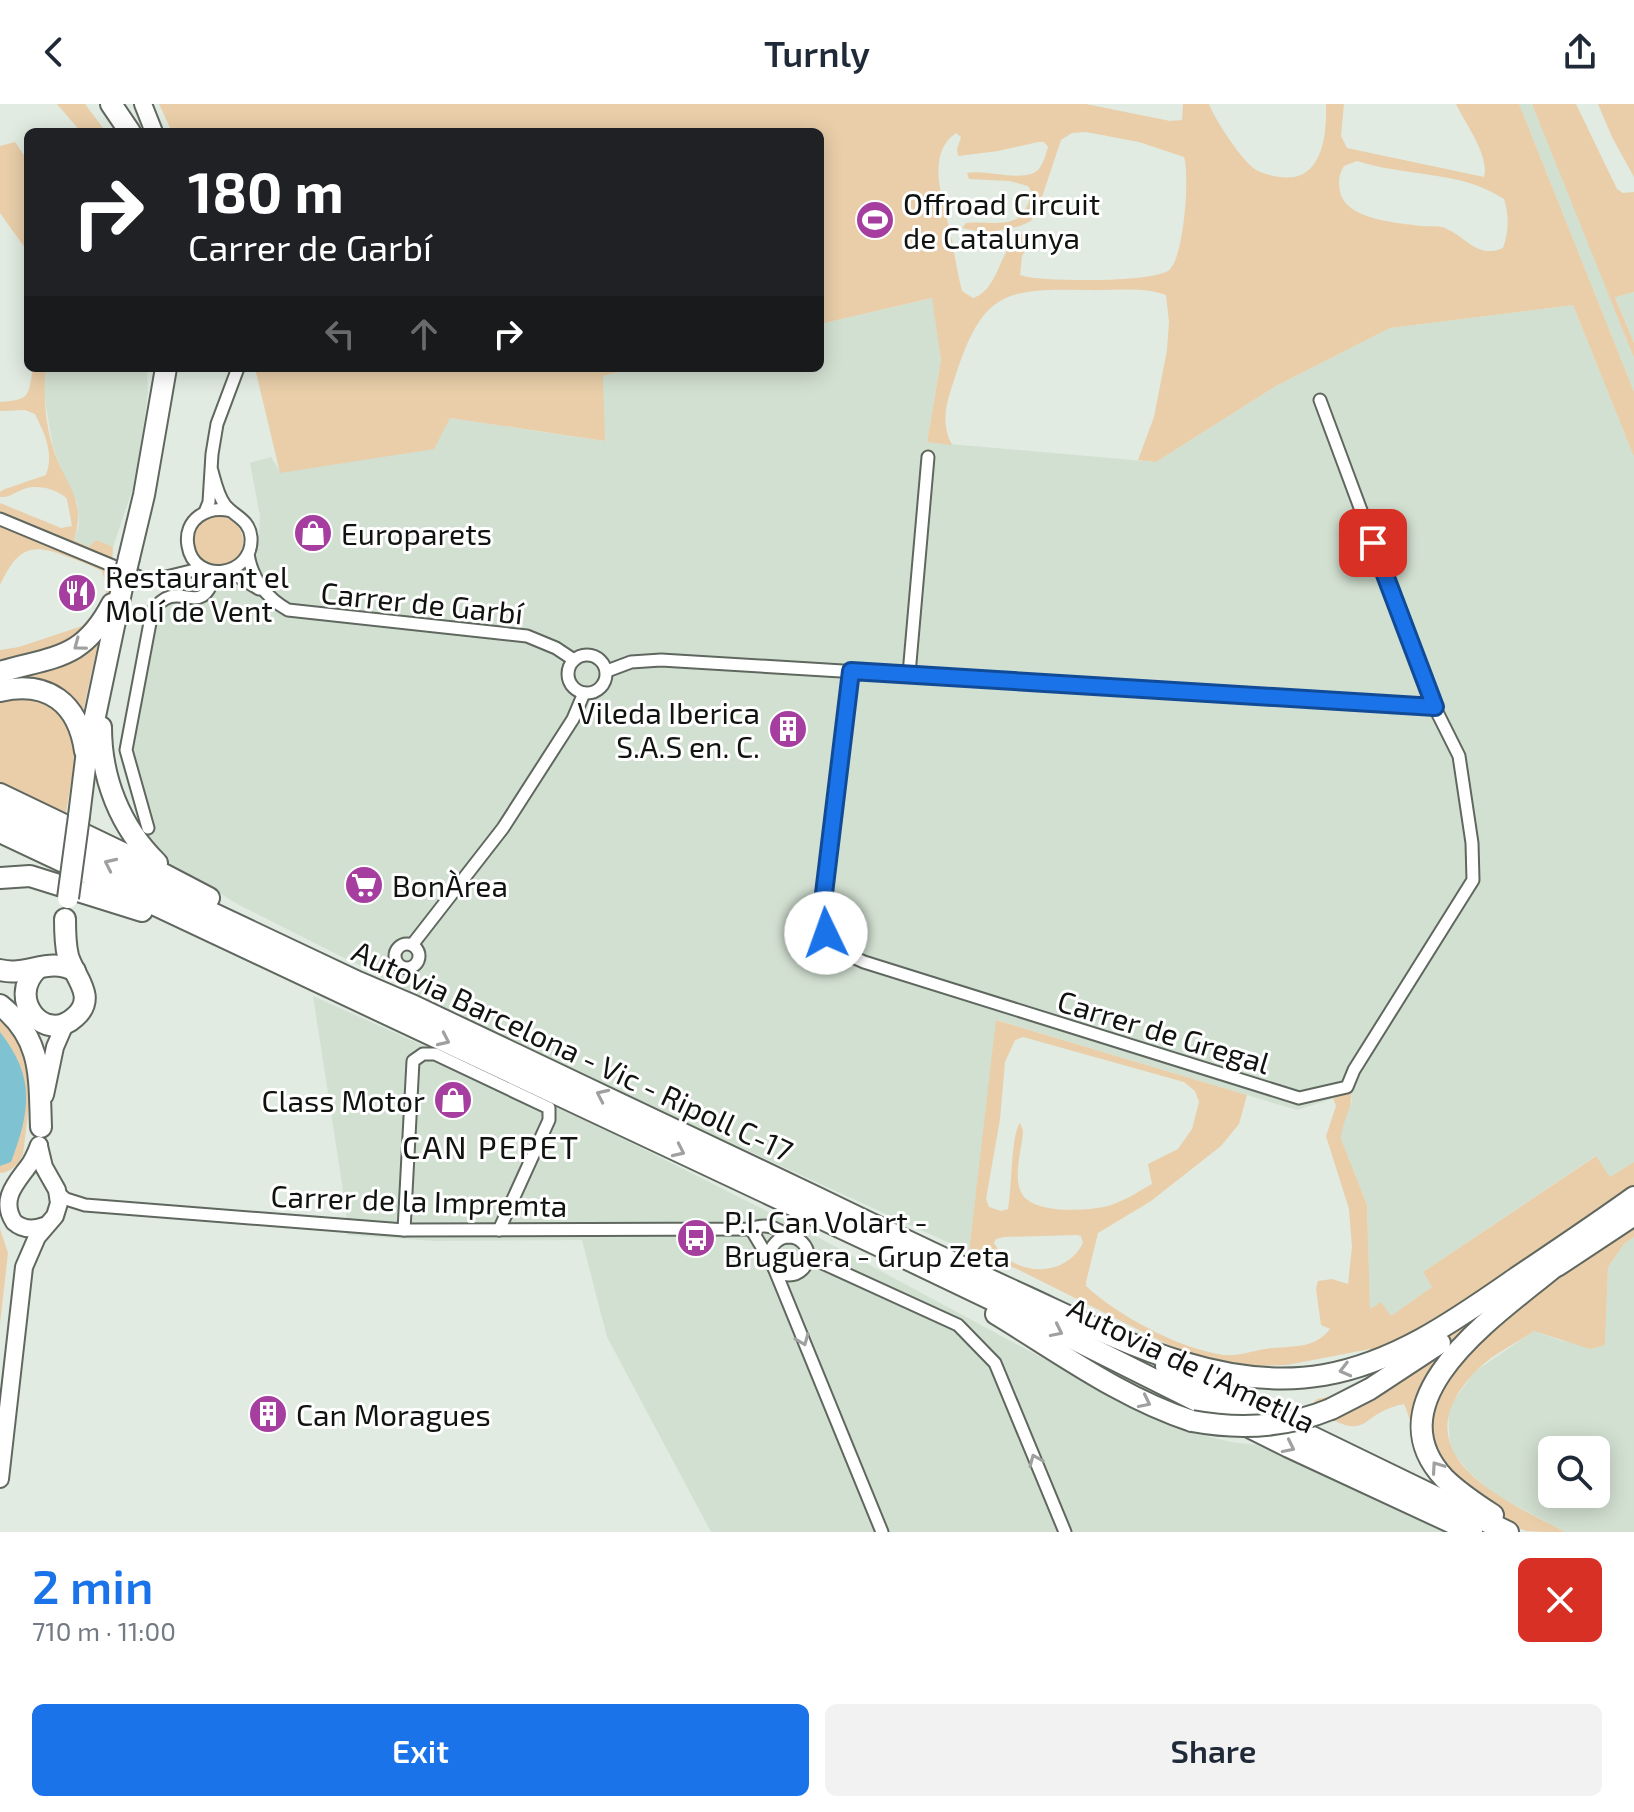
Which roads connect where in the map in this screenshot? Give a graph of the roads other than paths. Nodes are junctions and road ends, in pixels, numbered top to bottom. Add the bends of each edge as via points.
1 (111, 104) edge
2 (143, 104) edge
3 (127, 128) edge
4 (152, 128) edge
5 (164, 372) edge
6 (236, 372) edge
7 (1320, 400) dead end
8 (928, 457) dead end
9 (212, 471) junction
10 (231, 511) junction
11 (205, 512) junction
12 (0, 519) edge
13 (188, 548) junction
14 (248, 554) junction
15 (203, 568) junction
16 (229, 571) junction
17 (216, 572) junction
18 (173, 574) junction
19 (123, 583) junction
20 (265, 593) junction
21 (574, 660) junction
22 (607, 671) junction
23 (851, 671) junction
24 (0, 672) edge
25 (909, 674) junction
26 (101, 683) junction
27 (0, 691) edge
28 (584, 693) junction
29 (1435, 707) junction
30 (86, 759) junction
31 (0, 794) edge
32 (0, 813) edge
33 (148, 828) dead end
34 (0, 832) edge
35 (0, 878) edge
36 (186, 885) junction
37 (65, 919) junction
38 (412, 945) dead end
39 (41, 967) junction
40 (0, 970) edge
41 (75, 971) junction
42 (0, 983) edge
43 (354, 989) junction
44 (25, 1001) junction
45 (0, 1005) edge
46 (40, 1022) junction
47 (65, 1024) junction
48 (48, 1072) junction
49 (40, 1136) junction
50 (10, 1181) edge
51 (53, 1185) junction
52 (1634, 1197) edge
53 (2, 1202) edge
54 (85, 1205) junction
55 (1634, 1215) edge
56 (50, 1221) junction
57 (16, 1224) junction
58 (751, 1229) junction
59 (404, 1230) junction
60 (499, 1230) junction
61 (789, 1237) junction
62 (886, 1249) junction
63 (807, 1256) junction
64 (772, 1265) junction
65 (24, 1267) junction
66 (1553, 1268) junction
67 (1121, 1340) junction
68 (0, 1479) edge
69 (882, 1532) edge
70 (1065, 1532) edge
71 (1472, 1532) edge
72 (1508, 1532) edge
73 (1520, 1532) edge

1 - 3 highway
2 - 4 street
5 - 19 highway, bridge
6 - 9 street via 221,411
7 - 29 street
8 - 25 street
9 - 10 street
9 - 11 street
10 - 11 street
10 - 14 street via 250,532
11 - 13 street via 190,527
12 - 18 street via 142,578
13 - 15 street
13 - 18 street
14 - 16 street
14 - 20 street
15 - 17 street
15 - 18 street
16 - 17 street
16 - 20 street, Carrer de Garbí
17 - 33 street via 205,596 168,597 152,612 126,750
19 -> 24 highway via 95,633 72,651
19 - 26 highway
20 - 21 street, Carrer de Garbí via 296,612 527,636
21 - 22 street via 594,656
21 - 28 street via 569,680
22 - 23 street via 631,662 661,660
22 - 28 street via 600,689
23 - 25 street
23 - 29 street, Carrer de Gregal via 822,910 826,933 837,950 1299,1098 1347,1087 1473,880 1459,756
25 - 29 street
26 - 30 highway
26 - 36 highway via 102,748 122,817 144,850
27 - 30 highway via 34,688 62,701 81,730
28 - 38 street via 503,828
30 - 37 highway, bridge
31 - 36 highway
43 -> 32 highway, Autovia Barcelona - Vic - Ripoll C-17
34 - 43 highway, Autovia Barcelona - Vic - Ripoll C-17
35 - 43 highway via 30,876 133,908 275,967
36 - 43 highway via 327,958
37 - 39 highway via 57,947
37 - 41 highway via 66,947
39 - 40 highway via 20,973
39 - 41 highway via 61,964
39 - 44 highway via 26,986
41 - 47 highway via 85,1001
42 - 44 highway
43 -> 62 highway, Autovia Barcelona - Vic - Ripoll C-17
67 -> 43 highway, Autovia Barcelona - Vic - Ripoll C-17 via 414,1006
44 - 46 highway
45 - 49 highway via 20,1025 35,1053
46 - 47 highway
46 - 48 street
47 - 48 street
48 - 49 street
49 - 50 street via 28,1167
49 - 51 street
50 - 51 street via 32,1174
50 - 53 street
51 - 54 street via 71,1202
51 - 56 street via 59,1203
52 -> 67 highway via 1418,1342 1344,1371 1297,1378 1236,1375
53 - 57 street
54 - 56 street
54 - 59 street, Carrer de la Impremta
55 - 66 highway
56 - 57 street via 30,1229
56 - 65 street via 29,1250
57 - 65 street
58 - 60 street, Carrer de la Impremta
58 - 61 street, Carrer de la Impremta via 769,1226
58 - 64 street
59 - 60 street, Carrer de la Impremta
59 - 60 street via 413,1061 435,1054 549,1108 549,1120
61 - 63 street via 804,1245
61 - 64 street via 774,1245
62 -> 66 highway, bridge via 1127,1393 1169,1414 1241,1428 1272,1426 1331,1409 1370,1389
62 -> 71 highway, Autovia de l'Ametlla
63 - 64 street via 795,1274 783,1274
70 -> 63 street via 995,1363 958,1325
64 -> 69 street
65 - 68 street
73 -> 66 highway via 1461,1493 1437,1468 1425,1444 1423,1405 1458,1352
67 - 72 highway, Autovia de l'Ametlla

